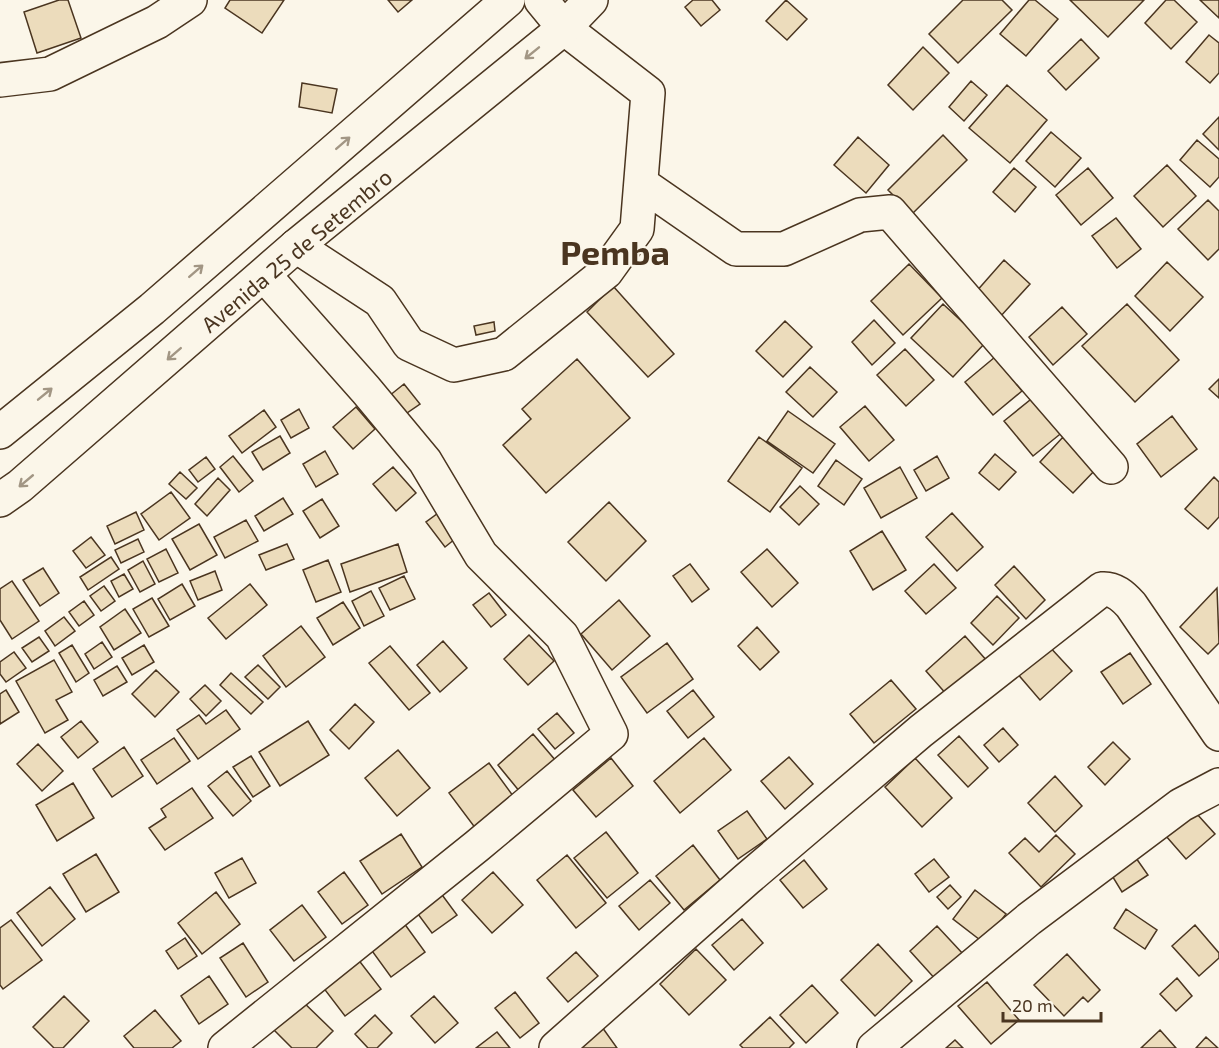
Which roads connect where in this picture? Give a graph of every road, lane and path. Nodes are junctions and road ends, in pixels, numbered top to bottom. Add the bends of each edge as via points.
1 (190, 0) edge
2 (508, 0) edge
3 (541, 0) edge
4 (591, 0) edge
5 (564, 28) junction
6 (0, 80) edge
7 (642, 184) junction
8 (296, 246) junction
9 (264, 275) junction
10 (0, 432) edge
11 (1111, 467) dead end
12 (0, 500) edge
13 (1219, 734) edge
14 (1219, 785) edge
15 (225, 1048) edge
16 (556, 1048) edge
17 (874, 1048) edge

1 - 6 main road via 157,22 50,74
10 -> 2 main road via 152,309
3 - 5 main road
4 - 5 main road, Avenida 25 de Setembro
5 - 7 main road via 648,93
5 -> 8 main road, Avenida 25 de Setembro
7 - 8 main road via 637,229 606,272 504,354 454,365 409,344 380,301
7 - 11 main road via 736,249 784,249 860,215 890,212
8 - 9 main road, Avenida 25 de Setembro
9 -> 12 main road, Avenida 25 de Setembro
9 - 15 main road via 425,461 481,555 562,636 610,734
13 - 16 main road via 1131,605 1122,595 1102,589 921,731
14 - 17 main road via 1181,805 1029,919

